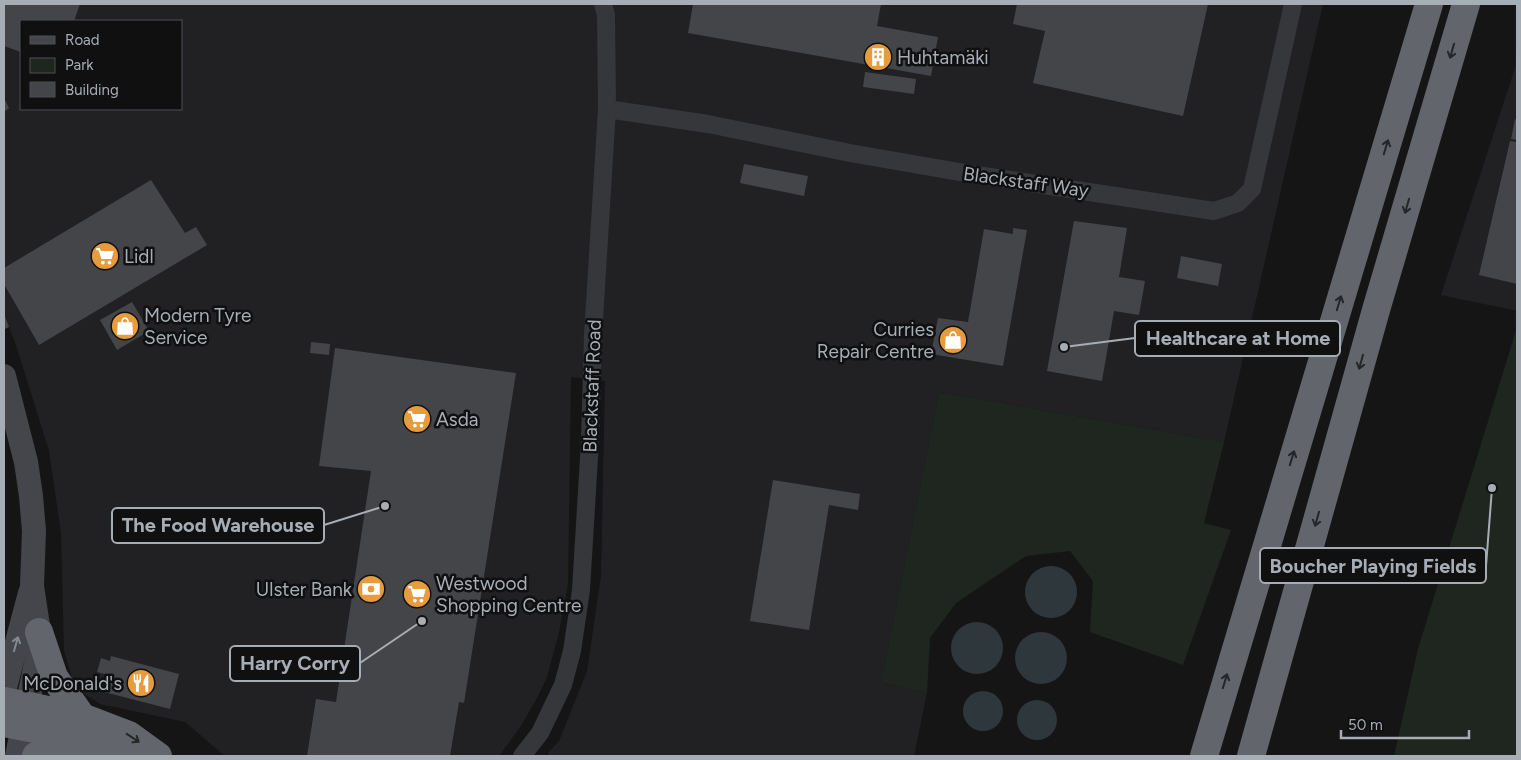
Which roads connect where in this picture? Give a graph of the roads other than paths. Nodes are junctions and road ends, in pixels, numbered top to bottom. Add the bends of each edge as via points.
1 (603, 4) edge
2 (1293, 4) edge
3 (1429, 4) edge
4 (1466, 4) edge
5 (607, 109) junction
6 (4, 376) edge
7 (32, 586) junction
8 (39, 632) junction
9 (4, 691) edge
10 (14, 714) edge
11 (82, 717) junction
12 (1211, 728) junction
13 (98, 748) junction
14 (17, 756) edge
15 (36, 756) edge
16 (127, 756) edge
17 (158, 756) edge
18 (522, 756) edge
19 (1195, 756) edge
20 (1204, 756) edge
21 (1251, 756) edge

1 - 5 street, Blackstaff Road via 606,15
2 - 5 street, Blackstaff Way via 1252,189 1238,203 1214,211 965,173 708,124
12 -> 3 highway
4 -> 21 highway
5 - 18 street, Blackstaff Road via 582,590 563,685 540,733
6 - 7 main road via 26,462 31,496 34,532
7 - 8 main road
9 -> 7 main road
8 - 10 main road
8 - 11 highway via 54,678
10 - 11 highway
10 - 13 highway via 50,733
10 - 14 main road
11 -> 17 highway via 129,735
12 - 19 highway
12 - 20 highway
13 - 15 highway via 60,749
13 - 16 highway

